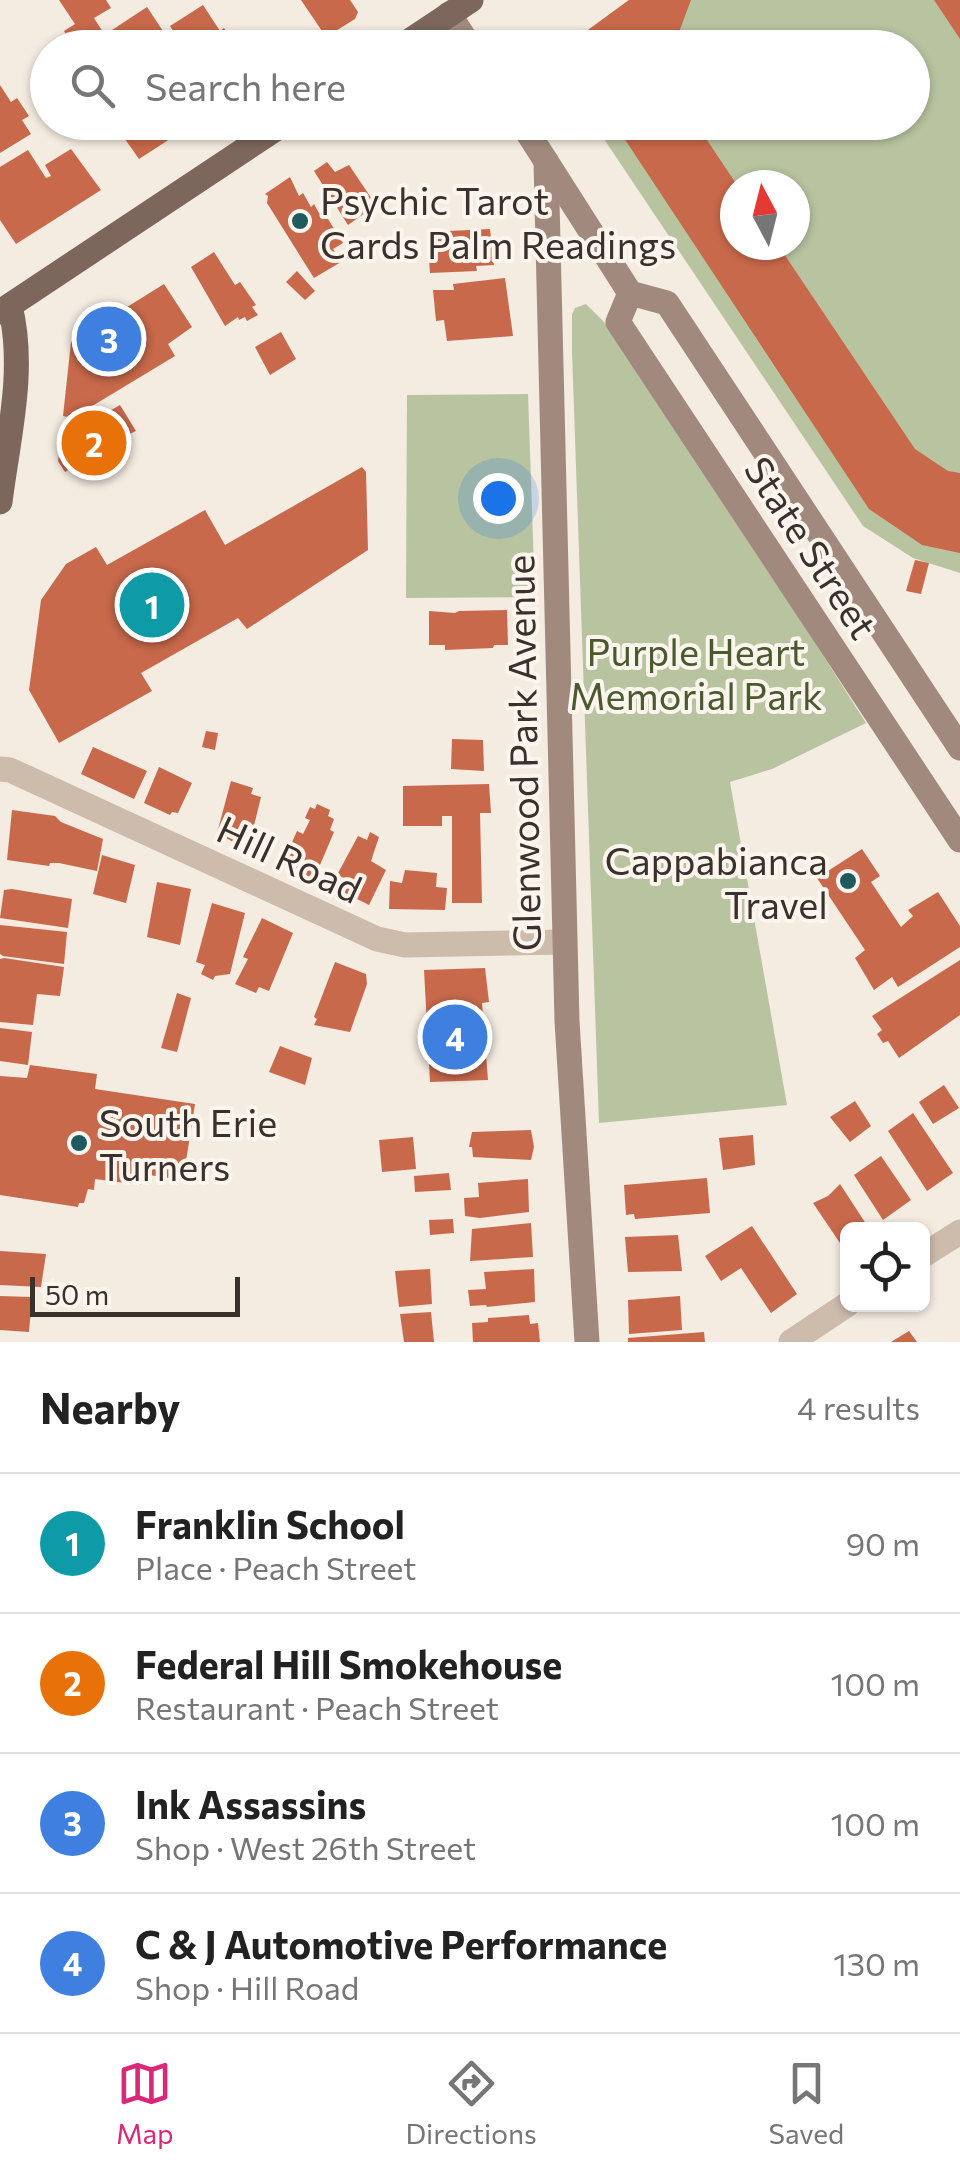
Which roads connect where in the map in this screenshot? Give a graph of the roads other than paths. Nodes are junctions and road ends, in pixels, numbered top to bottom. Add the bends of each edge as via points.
1 (453, 5) edge
2 (422, 30) edge
3 (463, 30) edge
4 (258, 140) edge
5 (533, 140) edge
6 (546, 161) junction
7 (630, 292) junction
8 (3, 303) edge
9 (0, 502) edge
10 (960, 748) edge
11 (0, 769) edge
12 (960, 840) edge
13 (564, 942) junction
14 (960, 1232) edge
15 (930, 1251) edge
16 (840, 1309) edge
17 (587, 1342) edge
18 (791, 1342) edge

1 - 2 main road
1 - 3 street
4 - 8 main road
5 - 6 street
6 - 7 street
6 - 13 street, Glenwood Park Avenue
7 - 10 street, State Street via 668,303
7 - 12 street, State Street via 618,322
8 - 9 main road via 18,354
11 - 13 street, Hill Road via 376,939
13 - 17 street, Glenwood Park Avenue
14 - 15 street
16 - 18 street

